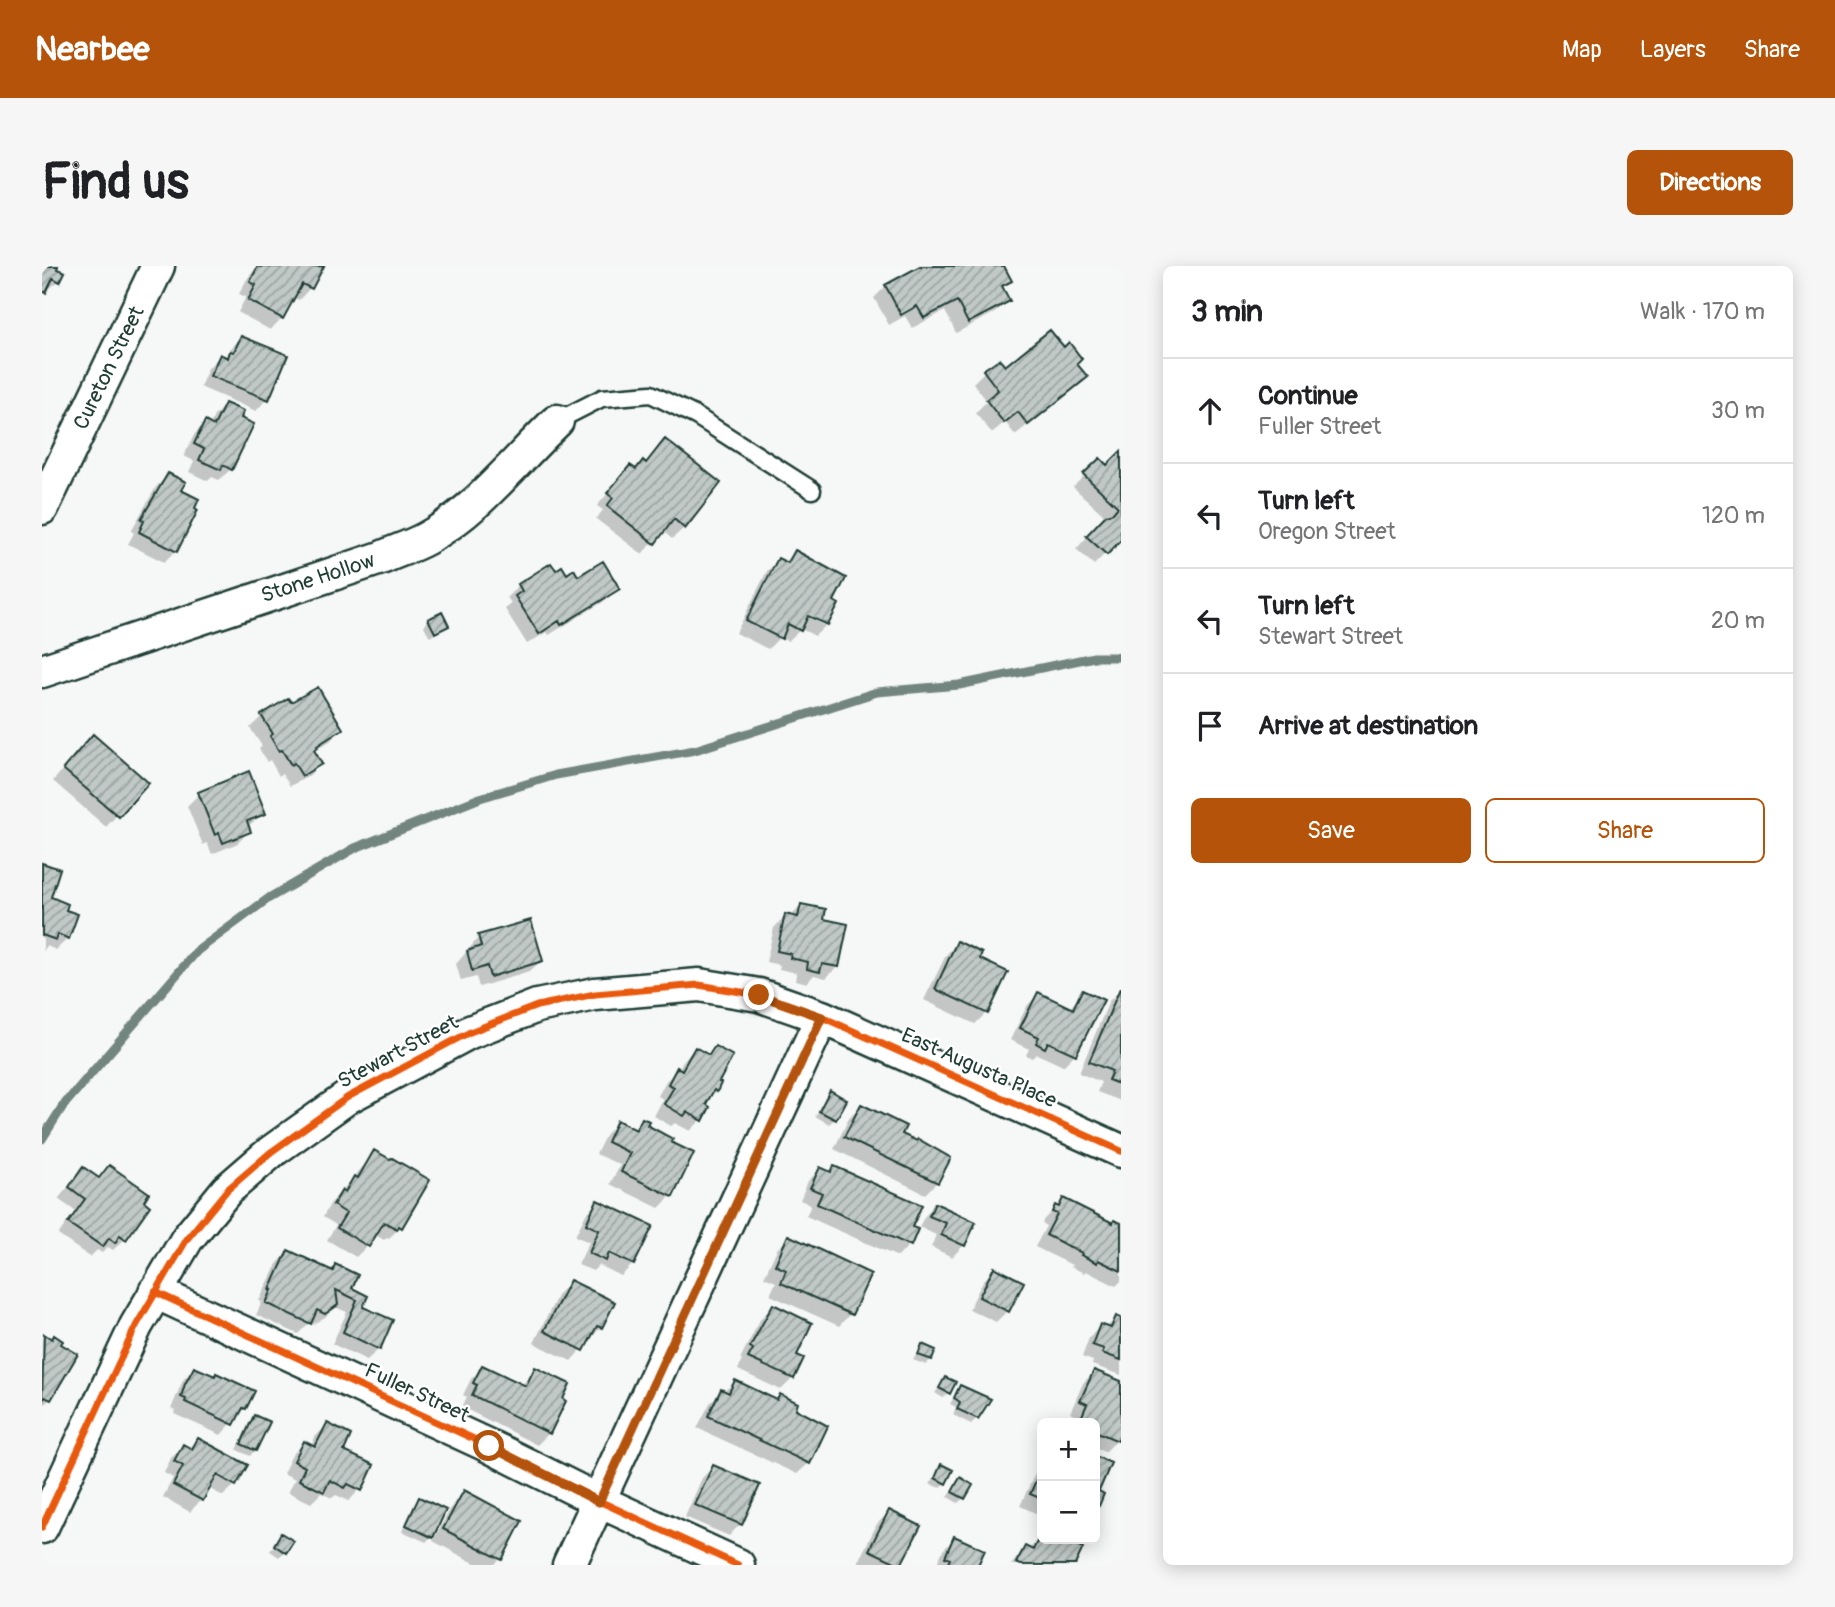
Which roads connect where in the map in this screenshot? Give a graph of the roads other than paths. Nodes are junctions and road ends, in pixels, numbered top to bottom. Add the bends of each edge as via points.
1 (158, 266) edge
2 (557, 421) joint
3 (812, 491) dead end
4 (42, 508) edge
5 (42, 671) edge
6 (822, 1017) junction
7 (1121, 1151) edge
8 (155, 1292) junction
9 (599, 1502) junction
10 (42, 1527) edge
11 (569, 1565) edge
12 (738, 1565) edge

1 - 4 street, Cureton Street
2 - 3 lane via 602,398 651,394 696,416
2 - 5 street, Stone Hollow via 486,493 426,538 381,558
6 - 7 street, East Augusta Place
6 - 8 street, Stewart Street via 759,995 699,985 595,994 537,1006 470,1032 348,1097 271,1152 227,1191 195,1229
6 - 9 street
8 - 9 street, Fuller Street via 489,1446
8 - 10 street, Stewart Street
9 - 11 street
9 - 12 street, Fuller Street

